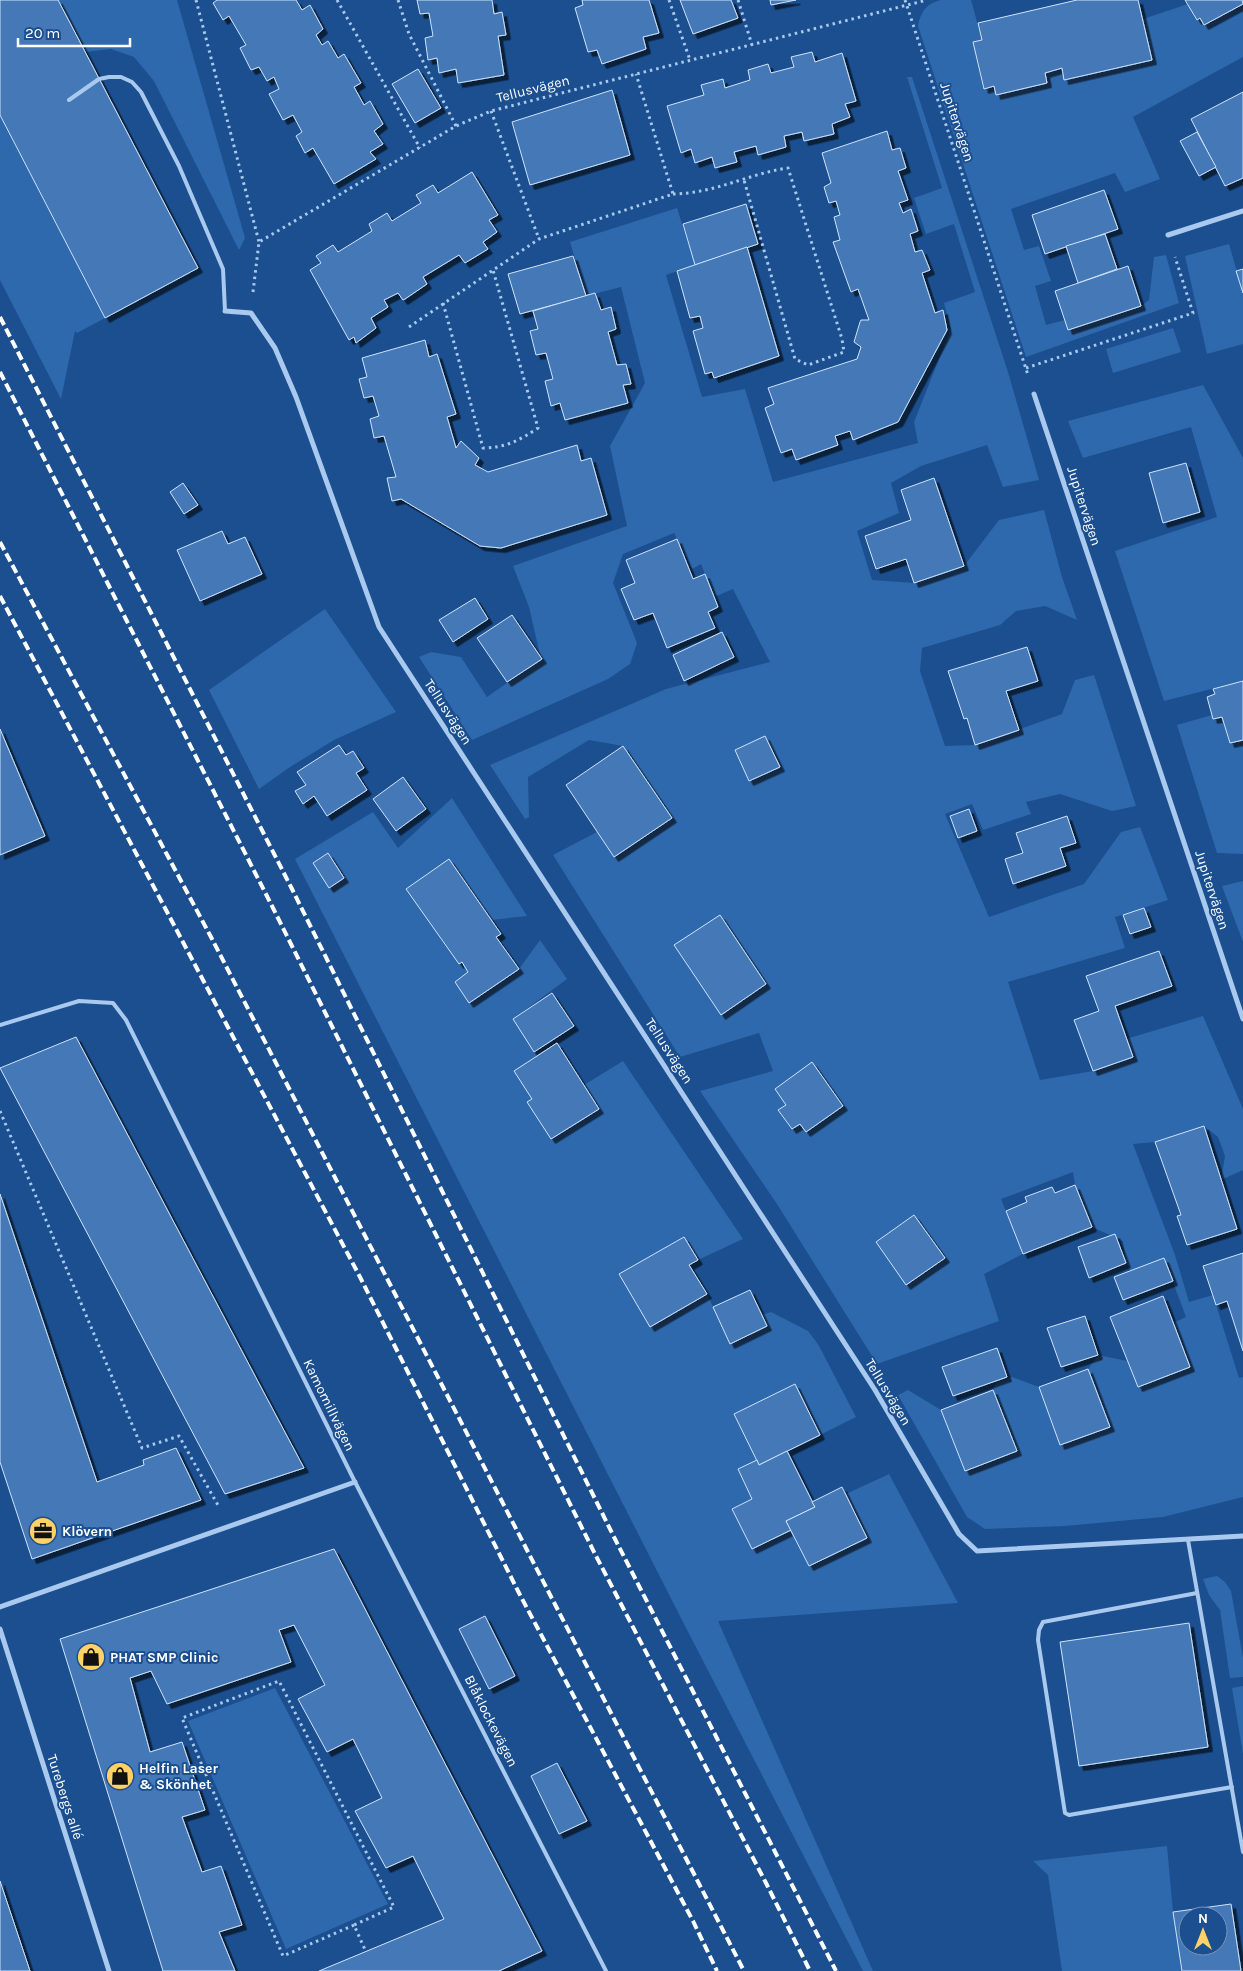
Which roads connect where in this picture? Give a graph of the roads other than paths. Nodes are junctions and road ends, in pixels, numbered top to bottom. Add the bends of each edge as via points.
1 (69, 100) dead end
2 (1243, 211) edge
3 (1168, 235) road end
4 (225, 311) joint
5 (1034, 394) road end
6 (1243, 1019) edge
7 (0, 1025) edge
8 (355, 1482) junction
9 (1243, 1536) edge
10 (1188, 1540) junction
11 (1197, 1593) junction
12 (0, 1608) edge
13 (0, 1629) edge
14 (1232, 1787) junction
15 (1243, 1852) edge
16 (109, 1971) edge
17 (606, 1971) edge

1 - 4 lane via 99,79 110,77 132,82 142,92 179,166 223,269
2 - 3 street
4 - 10 street, Tellusvägen via 251,313 275,348 296,397 379,627 875,1390 959,1534 978,1551
5 - 6 street, Jupitervägen
7 - 8 lane, Kamomillvägen via 79,1001 113,1003 134,1035
8 - 12 street
8 - 17 lane, Blåklockevägen
9 - 10 street, Tellusvägen
10 - 11 lane
11 - 14 lane
11 - 14 lane via 1043,1622 1038,1640 1065,1813 1069,1815
13 - 16 street, Turebergs allé
14 - 15 lane

